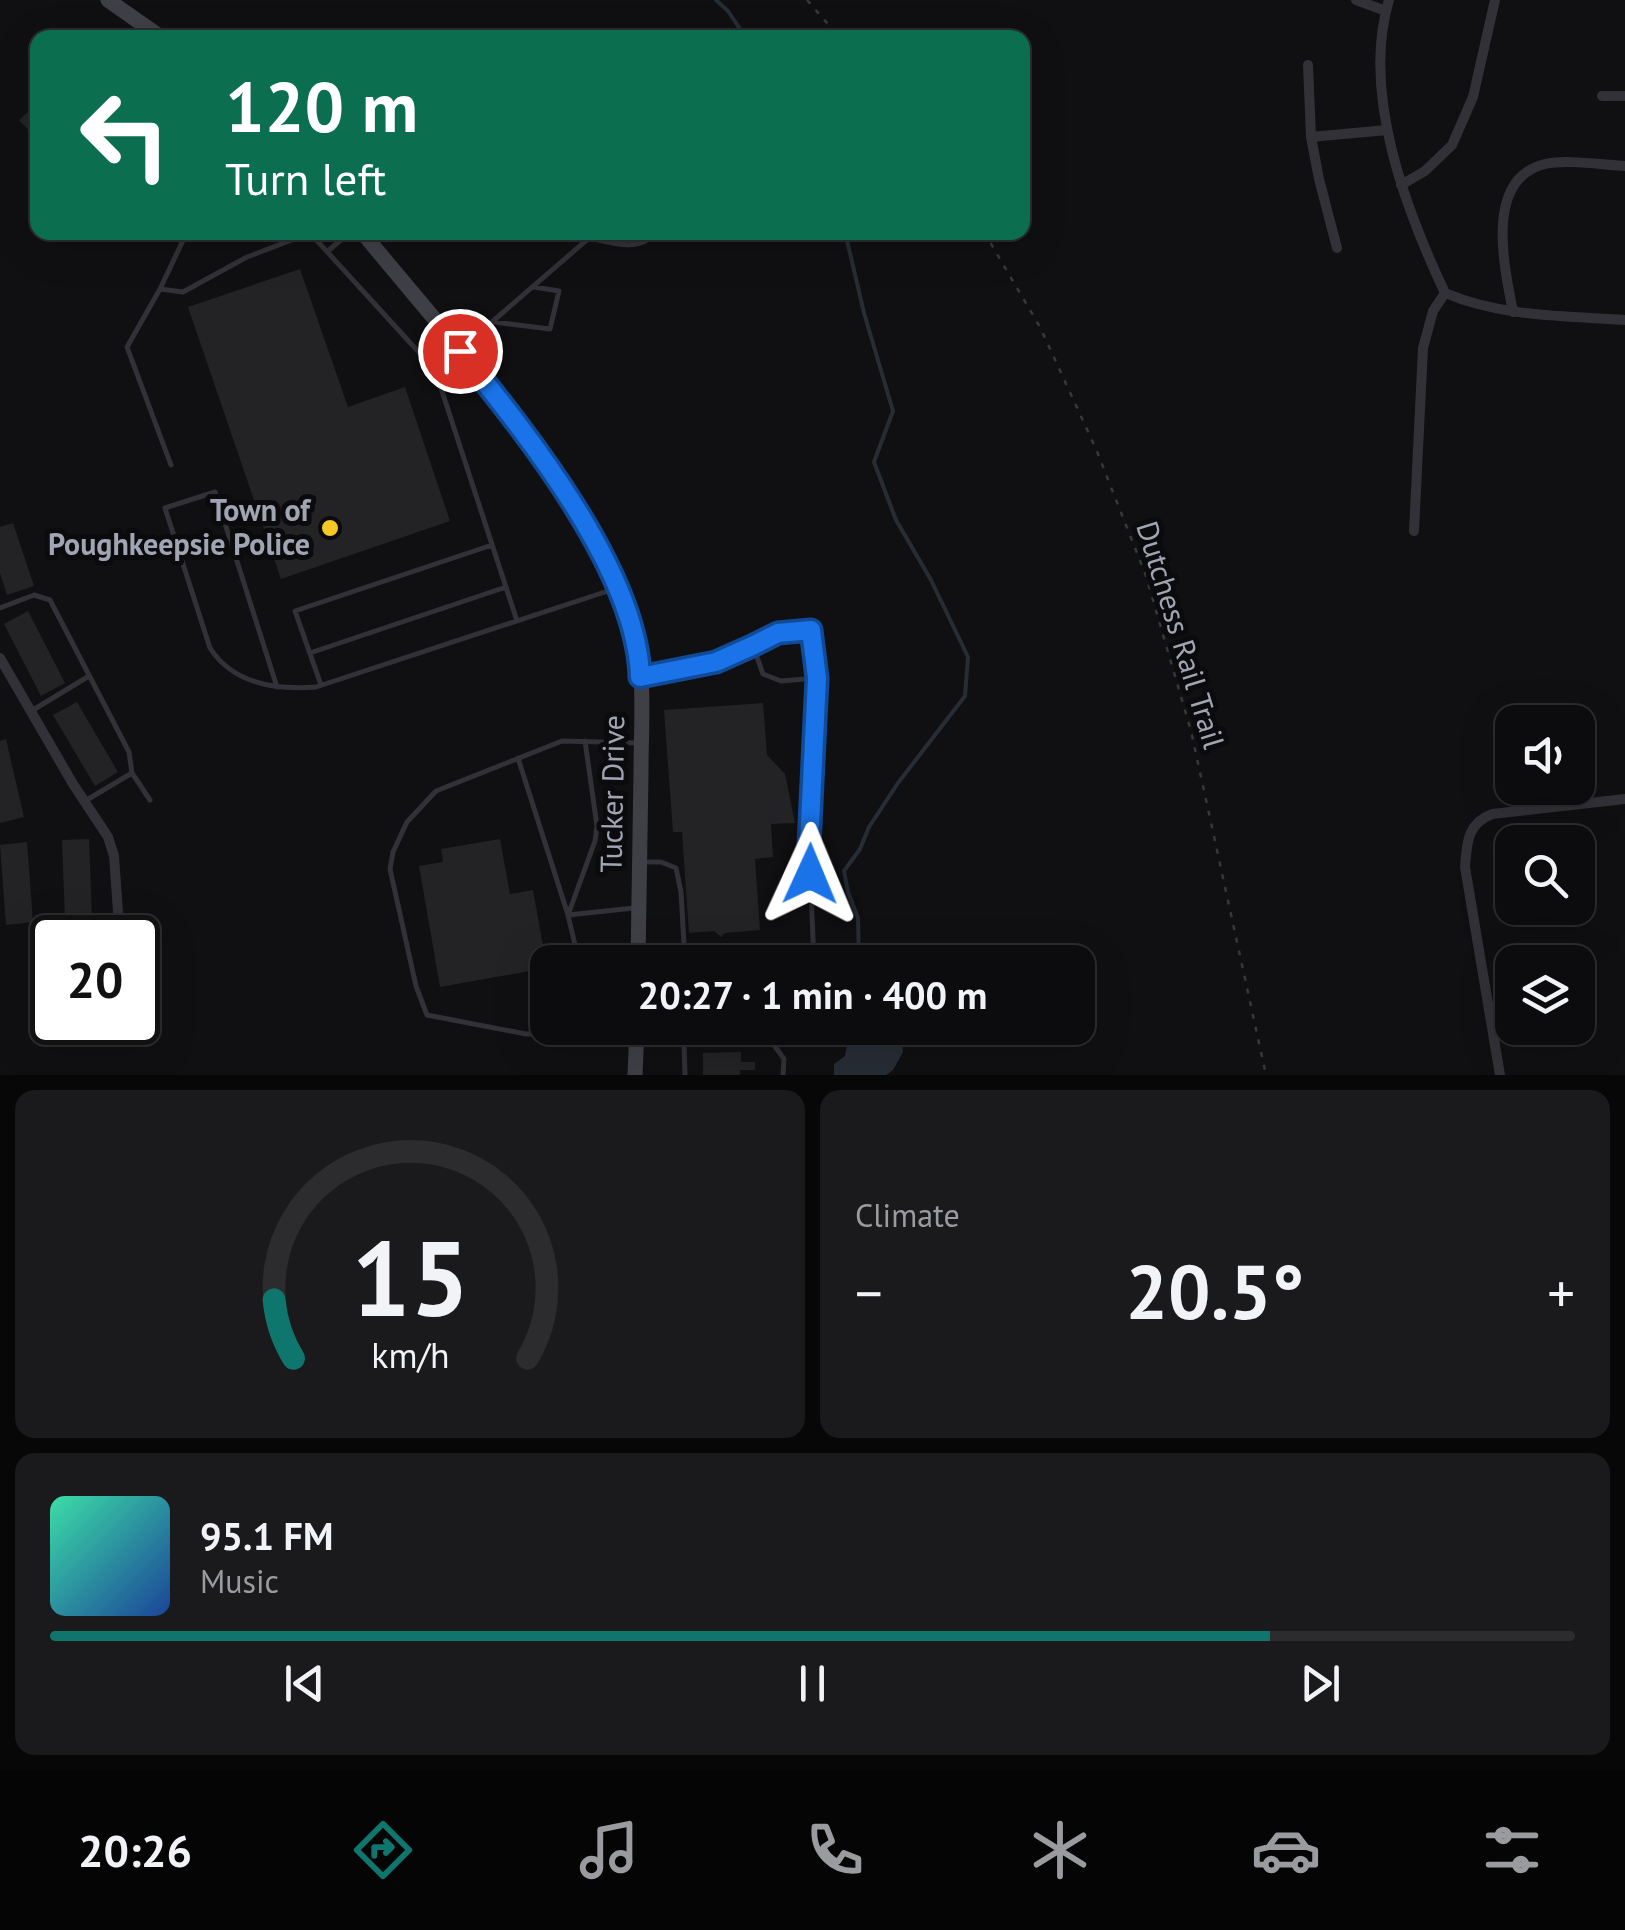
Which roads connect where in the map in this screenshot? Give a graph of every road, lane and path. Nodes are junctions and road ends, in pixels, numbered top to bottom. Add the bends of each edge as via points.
1 (108, 0) edge
2 (806, 0) edge
3 (1356, 0) edge
4 (1494, 0) edge
5 (1388, 6) edge
6 (151, 30) edge
7 (833, 30) edge
8 (1308, 65) dead end
9 (1602, 96) dead end
10 (1625, 96) edge
11 (1387, 130) junction
12 (1311, 137) junction
13 (1625, 166) edge
14 (1401, 185) junction
15 (183, 240) edge
16 (292, 240) edge
17 (317, 240) edge
18 (341, 240) edge
19 (369, 240) edge
20 (588, 240) edge
21 (599, 240) edge
22 (649, 240) edge
23 (989, 240) edge
24 (1337, 248) dead end
25 (328, 251) junction
26 (534, 287) junction
27 (160, 289) junction
28 (1445, 294) junction
29 (1513, 312) junction
30 (1625, 320) edge
31 (493, 322) junction
32 (460, 351) junction
33 (434, 372) junction
34 (170, 465) dead end
35 (1414, 531) dead end
36 (492, 546) junction
37 (506, 587) junction
38 (617, 588) junction
39 (0, 608) edge
40 (517, 621) junction
41 (752, 646) junction
42 (310, 654) junction
43 (0, 658) edge
44 (89, 676) junction
45 (640, 677) junction
46 (817, 678) junction
47 (321, 685) junction
48 (277, 686) junction
49 (31, 712) junction
50 (585, 742) junction
51 (641, 743) junction
52 (518, 758) junction
53 (132, 773) junction
54 (1625, 799) edge
55 (150, 800) dead end
56 (85, 802) junction
57 (640, 862) junction
58 (639, 908) junction
59 (118, 912) dead end
60 (568, 916) junction
61 (575, 945) edge
62 (638, 945) edge
63 (685, 945) edge
64 (813, 945) edge
65 (530, 1034) edge
66 (637, 1045) edge
67 (684, 1045) edge
68 (774, 1045) edge
69 (636, 1075) edge
70 (685, 1075) edge
71 (783, 1075) edge
72 (1266, 1075) edge
73 (1500, 1075) edge

1 - 6 street
2 - 7 path
3 - 5 street
4 - 14 street via 1473,97 1452,145
5 - 11 street via 1381,47
8 - 12 street
9 - 10 street
11 - 12 street
11 - 14 street
12 - 24 street
13 - 29 street via 1544,164 1512,190 1501,244
14 - 28 street
15 - 27 lane
16 - 27 lane via 183,292
17 - 25 lane
18 - 25 lane
19 - 32 street, Tucker Drive
20 - 26 lane
21 - 22 lane
23 - 72 path, Dutchess Rail Trail via 1040,327 1146,576 1191,731
25 - 33 lane
26 - 31 lane
26 - 31 lane via 558,291 550,329
27 - 34 lane via 127,347
28 - 29 street
28 - 35 street via 1433,310 1423,348
29 - 30 street
31 - 32 lane
32 - 33 lane
32 - 38 street, Tucker Drive via 559,483
33 - 36 lane
36 - 37 lane
36 - 42 lane via 295,611
37 - 40 lane
37 - 42 lane
38 - 40 lane
38 - 45 street, Tucker Drive via 632,626
39 - 44 lane via 34,595 50,600
40 - 47 lane
41 - 45 lane via 716,662
41 - 46 lane via 763,674 782,681
41 - 46 lane via 778,633 811,630
42 - 47 lane
43 - 49 street
44 - 49 lane
44 - 53 lane via 129,752
45 - 51 street, Tucker Drive
46 - 64 lane via 809,845
47 - 48 lane
48 - 48 lane via 229,670 210,648 166,508 215,492
49 - 56 street
50 - 51 lane
50 - 52 lane via 562,741
50 - 60 lane via 597,826
51 - 57 street, Tucker Drive
52 - 60 lane
52 - 65 lane via 436,791 407,822 390,869 428,1015
53 - 55 lane
53 - 56 lane
54 - 73 street via 1492,814 1473,826 1465,867
56 - 59 street via 114,856
57 - 58 street, Tucker Drive
57 - 63 lane via 676,868
58 - 60 lane
58 - 62 street, Tucker Drive
60 - 61 lane
66 - 69 street
67 - 70 lane
68 - 71 lane via 784,1058

